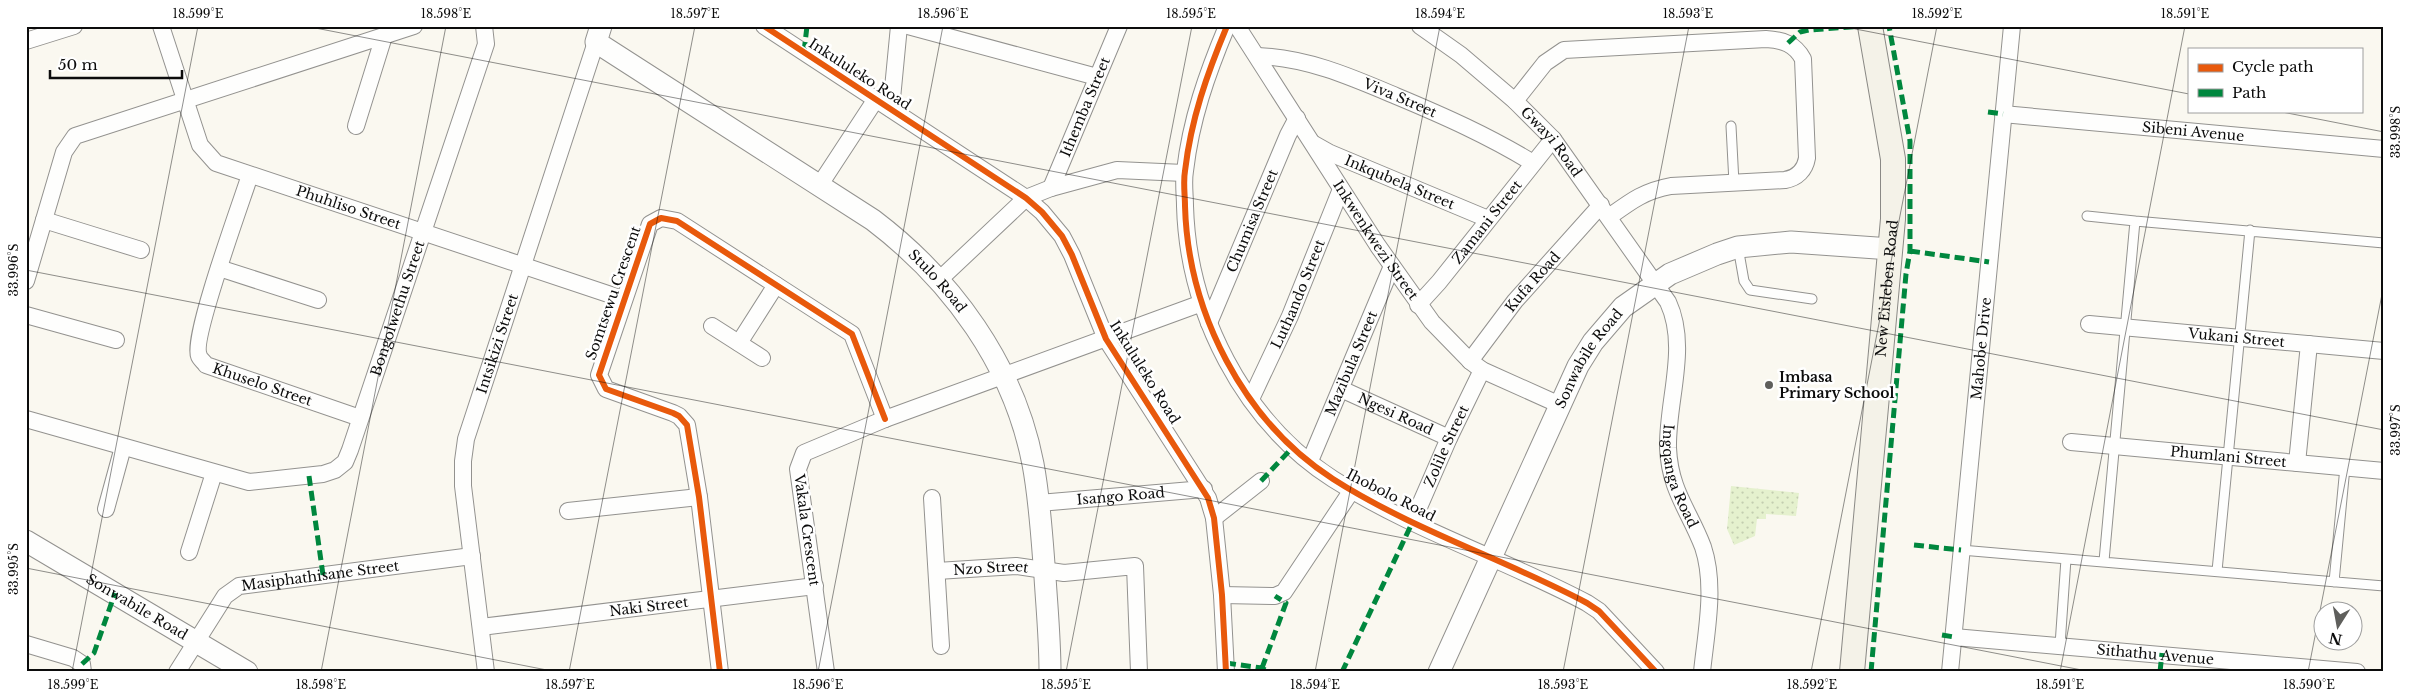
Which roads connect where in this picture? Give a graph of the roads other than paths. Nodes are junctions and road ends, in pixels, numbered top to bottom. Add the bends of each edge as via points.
1 (74, 26) edge
2 (161, 26) edge
3 (414, 26) edge
4 (484, 26) edge
5 (764, 26) edge
6 (899, 26) edge
7 (908, 26) edge
8 (1118, 26) edge
9 (1227, 26) edge
10 (1237, 26) edge
11 (1420, 26) edge
12 (1870, 26) edge
13 (2012, 26) edge
14 (599, 34) edge
15 (384, 36) junction
16 (26, 41) edge
17 (1258, 56) junction
18 (1097, 77) junction
19 (185, 99) junction
20 (876, 99) junction
21 (1514, 101) junction
22 (891, 109) junction
23 (2003, 114) junction
24 (1297, 118) junction
25 (356, 126) dead end
26 (1731, 126) dead end
27 (1553, 139) junction
28 (1313, 143) junction
29 (2384, 149) edge
30 (1533, 163) junction
31 (1184, 173) junction
32 (250, 174) junction
33 (1734, 183) junction
34 (819, 186) junction
35 (1051, 188) junction
36 (1341, 189) junction
37 (1026, 198) junction
38 (1605, 211) junction
39 (2087, 216) dead end
40 (44, 220) junction
41 (1488, 220) junction
42 (2135, 221) junction
43 (2250, 230) junction
44 (423, 232) junction
45 (2384, 242) edge
46 (1738, 247) junction
47 (1891, 249) junction
48 (140, 250) dead end
49 (523, 265) junction
50 (1392, 266) junction
51 (219, 268) junction
52 (940, 280) junction
53 (26, 281) edge
54 (1656, 284) junction
55 (776, 285) junction
56 (623, 299) junction
57 (1812, 299) dead end
58 (318, 300) dead end
59 (1202, 303) junction
60 (1418, 305) junction
61 (26, 315) edge
62 (1208, 323) junction
63 (2089, 324) dead end
64 (712, 326) dead end
65 (2125, 327) junction
66 (2240, 338) junction
67 (1106, 339) junction
68 (116, 340) dead end
69 (738, 343) junction
70 (2309, 344) junction
71 (2384, 351) edge
72 (762, 358) dead end
73 (1476, 365) junction
74 (1004, 377) junction
75 (1341, 390) junction
76 (1251, 399) junction
77 (1560, 405) junction
78 (360, 418) junction
79 (26, 419) edge
80 (885, 419) junction
81 (1449, 438) junction
82 (2071, 442) dead end
83 (2114, 446) junction
84 (123, 447) junction
85 (2228, 456) junction
86 (1310, 461) junction
87 (2298, 463) junction
88 (2345, 468) junction
89 (2384, 471) edge
90 (214, 473) junction
91 (1261, 481) dead end
92 (1204, 489) junction
93 (1352, 490) junction
94 (699, 497) junction
95 (932, 498) dead end
96 (1039, 503) junction
97 (106, 509) dead end
98 (568, 511) dead end
99 (1214, 518) junction
100 (1413, 521) junction
101 (26, 542) edge
102 (1961, 550) junction
103 (190, 552) dead end
104 (472, 556) junction
105 (1492, 557) junction
106 (2066, 558) junction
107 (2104, 561) junction
108 (1044, 570) junction
109 (938, 571) junction
110 (2217, 572) junction
111 (2334, 582) junction
112 (815, 586) junction
113 (2384, 586) edge
114 (1222, 594) junction
115 (711, 599) junction
116 (481, 627) junction
117 (1954, 637) junction
118 (196, 640) junction
119 (26, 644) edge
120 (2060, 645) junction
121 (941, 646) dead end
122 (83, 672) edge
123 (177, 672) edge
124 (247, 672) edge
125 (486, 672) edge
126 (720, 672) edge
127 (826, 672) edge
128 (1050, 672) edge
129 (1139, 672) edge
130 (1226, 672) edge
131 (1439, 672) edge
132 (1656, 672) edge
133 (1702, 672) edge
134 (1852, 672) edge
135 (1950, 672) edge
136 (2357, 672) edge

1 - 16 street
2 - 19 street, Phuhliso Street
3 - 15 street
4 - 44 street, Bongolwethu Street via 486,44
5 - 20 street, Inkululeko Road
6 - 22 street
7 - 18 street
8 - 18 street, Ithemba Street
9 - 31 street, Ihobolo Road via 1192,121
10 - 17 street, Inkwenkwezi Street
11 - 21 street, Gwayi Road via 1461,55
12 - 47 main road, New Eisleben Road via 1893,158
13 - 23 street, Mahobe Drive
14 - 34 street, Stulo Road
14 - 49 street, Intsikizi Street
15 - 19 street
15 - 25 street
17 - 24 street, Inkwenkwezi Street
17 - 30 street, Viva Street via 1278,57 1336,70 1469,127
18 - 35 street, Ithemba Street
19 - 32 street, Phuhliso Street via 200,145 207,154 216,163
19 - 40 street via 75,136 64,152
20 - 22 street, Inkululeko Road
20 - 34 street
21 - 27 street, Gwayi Road
21 - 33 street, Kufa Road via 1545,63 1564,50 1766,39 1788,43 1803,59 1806,164 1791,179
22 - 37 street, Inkululeko Road
23 - 29 street, Sibeni Avenue
23 - 102 street, Mahobe Drive
24 - 28 street, Inkwenkwezi Street
24 - 62 street, Chumisa Street
26 - 33 lane
27 - 30 street, Zamani Street
27 - 38 street, Gwayi Road
28 - 36 street, Inkwenkwezi Street
28 - 41 street, Inkqubela Street
30 - 41 street, Zamani Street
31 - 35 street via 1117,170
31 - 59 street, Ihobolo Road via 1186,235 1190,263
32 - 44 street, Phuhliso Street
32 - 51 street, Khuselo Street
33 - 38 street, Kufa Road via 1654,189
34 - 52 street, Stulo Road via 897,238
35 - 37 street
36 - 50 street, Inkwenkwezi Street
36 - 76 street, Luthando Street via 1290,316
37 - 52 street
37 - 67 street, Inkululeko Road via 1062,236
38 - 54 street, Gwayi Road
38 - 73 street, Kufa Road via 1532,280
39 - 42 lane
40 - 48 street
40 - 53 street
41 - 60 street, Zamani Street
42 - 43 lane
42 - 65 lane
43 - 45 lane
43 - 66 lane
44 - 49 street, Phuhliso Street
44 - 78 street, Bongolwethu Street
46 - 47 street, Sonwabile Road via 1791,242
46 - 54 street, Sonwabile Road via 1670,274
46 - 57 lane via 1744,281 1750,290
47 - 134 main road, New Eisleben Road
49 - 56 street, Phuhliso Street
49 - 104 street, Intsikizi Street via 466,439 462,461
50 - 60 street, Inkwenkwezi Street
50 - 75 street, Mazibula Street
51 - 58 street
51 - 78 street, Khuselo Street via 198,342 198,356 206,365
52 - 74 street, Stulo Road via 974,324
54 - 77 street, Sonwabile Road via 1623,308 1593,342
54 - 133 street, Ingqanga Road via 1668,302 1677,328 1668,429 1670,470 1675,489 1703,548 1709,573
55 - 56 street, Somtsewu Crescent via 677,220 666,217 655,220 646,230
55 - 69 street
55 - 80 street, Somtsewu Crescent via 852,334
56 - 94 street, Somtsewu Crescent via 600,370 600,380 606,389 684,420 689,430
59 - 62 street, Ihobolo Road
59 - 67 street, Vakala Crescent
60 - 73 street, Inkwenkwezi Street
61 - 68 street
62 - 76 street, Ihobolo Road
63 - 65 street, Vukani Street
64 - 69 street
65 - 66 street, Vukani Street
65 - 83 lane
66 - 70 street, Vukani Street
66 - 85 lane
67 - 74 street, Vakala Crescent
67 - 92 street, Inkululeko Road
69 - 72 street
70 - 71 street, Vukani Street
70 - 87 street
73 - 77 street, Inkwenkwezi Street
73 - 81 street, Zolile Street
74 - 80 street, Vakala Crescent
74 - 96 street, Stulo Road via 1024,430
75 - 81 street, Ngesi Road
75 - 86 street, Mazibula Street
76 - 86 street, Ihobolo Road via 1289,443
77 - 105 street, Sonwabile Road
78 - 90 street, Bongolwethu Street via 345,462 335,470 258,482
79 - 84 street, Bongolwethu Street
80 - 112 street, Vakala Crescent via 811,448 800,462 798,469
81 - 100 street, Zolile Street
82 - 83 street, Phumlani Street
83 - 85 street, Phumlani Street
83 - 107 lane
84 - 90 street, Bongolwethu Street
84 - 97 street
85 - 87 street, Phumlani Street
85 - 110 lane
86 - 93 street, Ihobolo Road
87 - 88 street, Phumlani Street
88 - 89 street, Phumlani Street
88 - 111 lane
90 - 103 street
91 - 99 street
92 - 96 street, Isango Road
92 - 99 street, Inkululeko Road
93 - 100 street, Ihobolo Road
93 - 114 street via 1284,592 1275,596
94 - 98 street
94 - 115 street, Somtsewu Crescent
95 - 109 street, Nzo Street
96 - 108 street, Stulo Road
99 - 114 street, Inkululeko Road
100 - 105 street, Ihobolo Road
101 - 118 street, Sonwabile Road
102 - 106 lane
102 - 117 street, Mahobe Drive
104 - 116 street, Intsikizi Street
104 - 118 street, Masiphathisane Street via 239,586 225,596
105 - 131 street, Sonwabile Road
105 - 132 street, Ihobolo Road via 1599,611
106 - 107 lane
106 - 120 lane
107 - 110 lane
108 - 109 street, Nzo Street via 1016,566
108 - 128 street, Stulo Road
108 - 129 street, Nzo Street via 1064,573 1135,566
109 - 121 street, Nzo Street
110 - 111 lane
111 - 113 lane
112 - 115 street, Naki Street
112 - 127 street, Vakala Crescent
114 - 130 street, Inkululeko Road
115 - 116 street, Naki Street
115 - 126 street, Somtsewu Crescent
116 - 125 street, Intsikizi Street
117 - 120 street, Sithathu Avenue
117 - 135 street, Mahobe Drive
118 - 123 street, Masiphathisane Street
118 - 124 street, Sonwabile Road
119 - 122 street via 73,658 82,664
120 - 136 street, Sithathu Avenue

